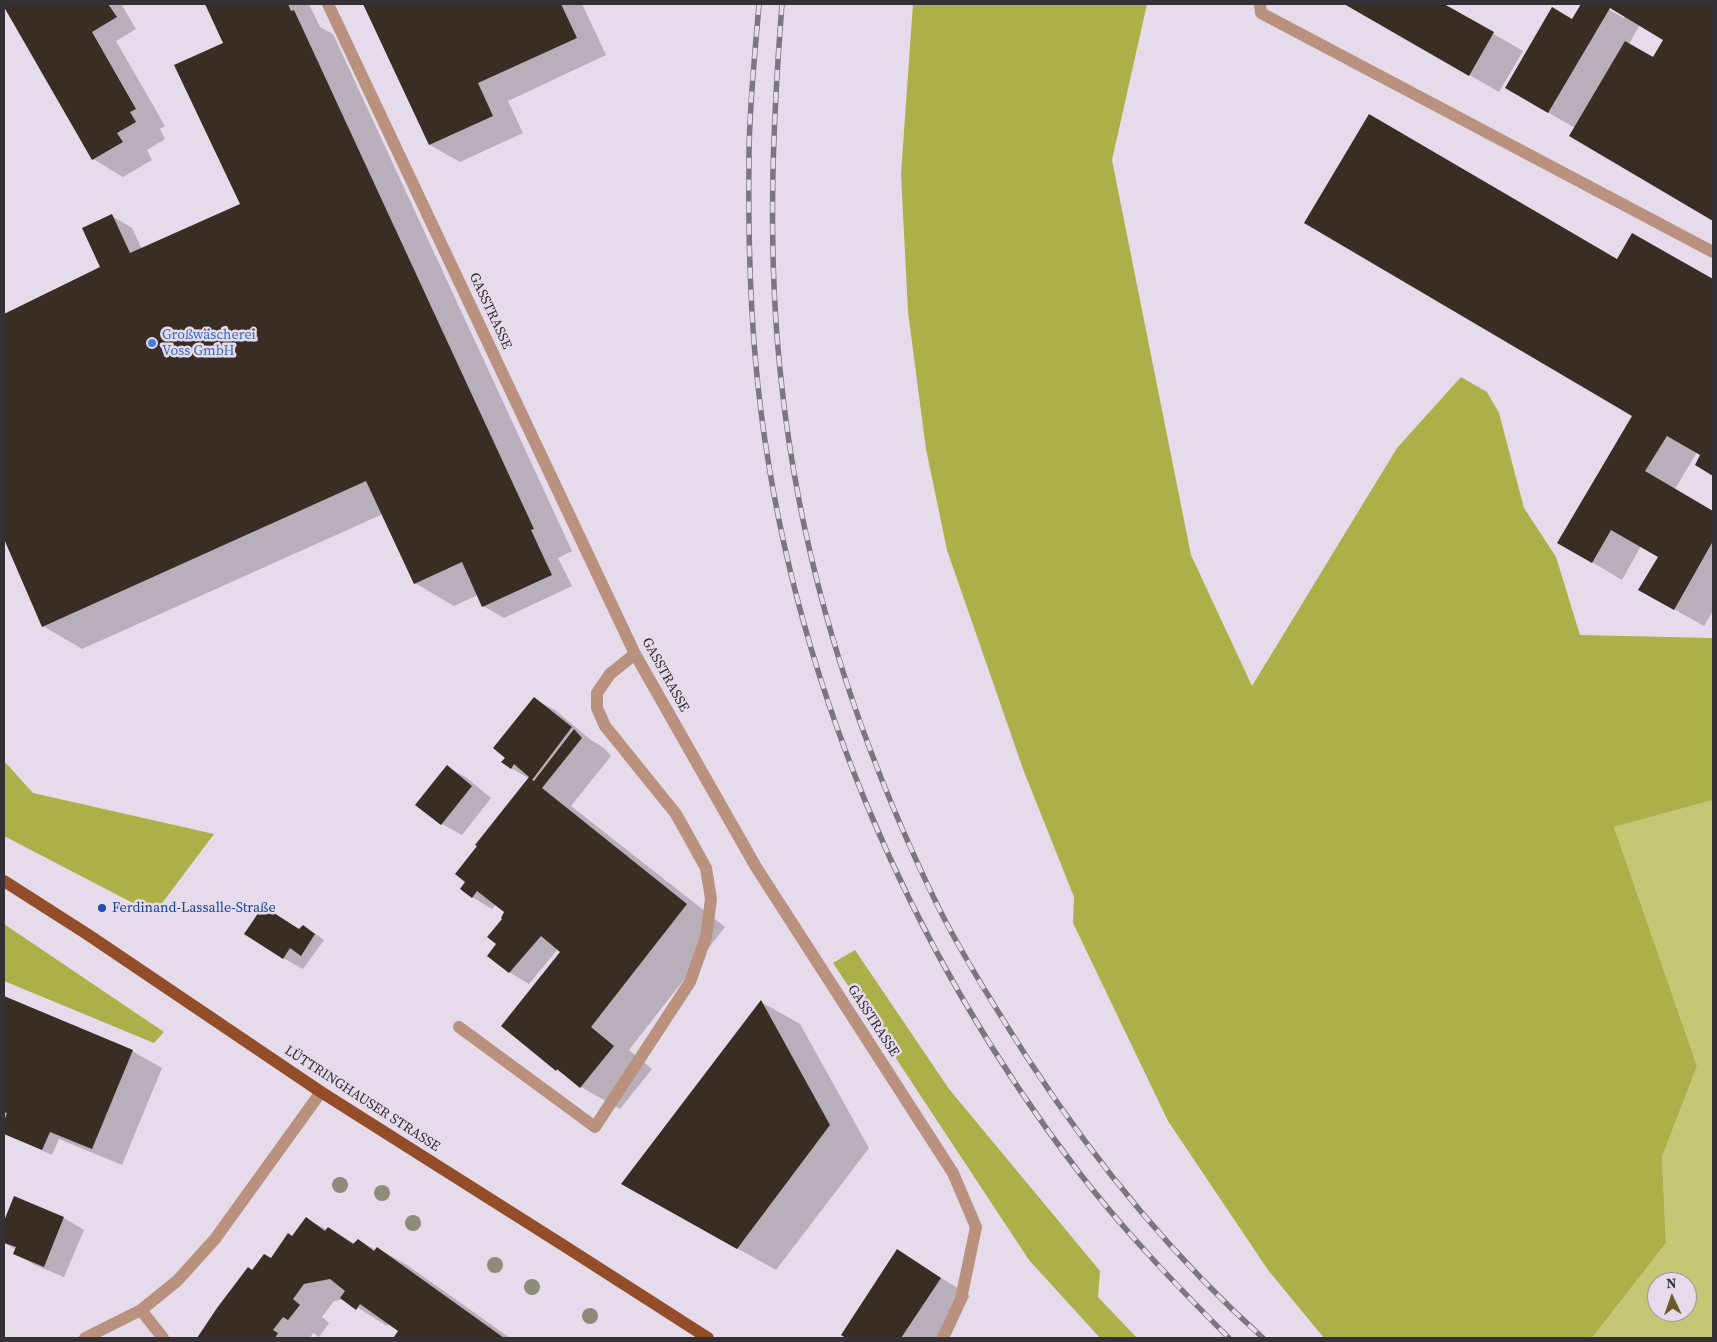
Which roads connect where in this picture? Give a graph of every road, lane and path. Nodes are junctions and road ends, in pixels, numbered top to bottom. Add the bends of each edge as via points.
1 (328, 4) edge
2 (1260, 4) edge
3 (1713, 252) edge
4 (635, 654) junction
5 (4, 881) edge
6 (459, 1027) dead end
7 (321, 1092) junction
8 (141, 1310) junction
9 (85, 1338) edge
10 (163, 1338) edge
11 (708, 1338) edge
12 (943, 1338) edge

1 - 4 street, GASSTRASSE
2 - 3 street via 1261,13
4 - 6 street via 610,674 597,693 597,708 605,726 676,814 706,868 711,899 706,937 690,982 595,1127
4 - 12 street, GASSTRASSE via 756,867 953,1173 976,1227 961,1299
5 - 7 main road, LÜTTRINGHAUSER STRASSE
7 - 8 street via 215,1239 177,1281
7 - 11 main road, LÜTTRINGHAUSER STRASSE
8 - 9 street
8 - 10 street

